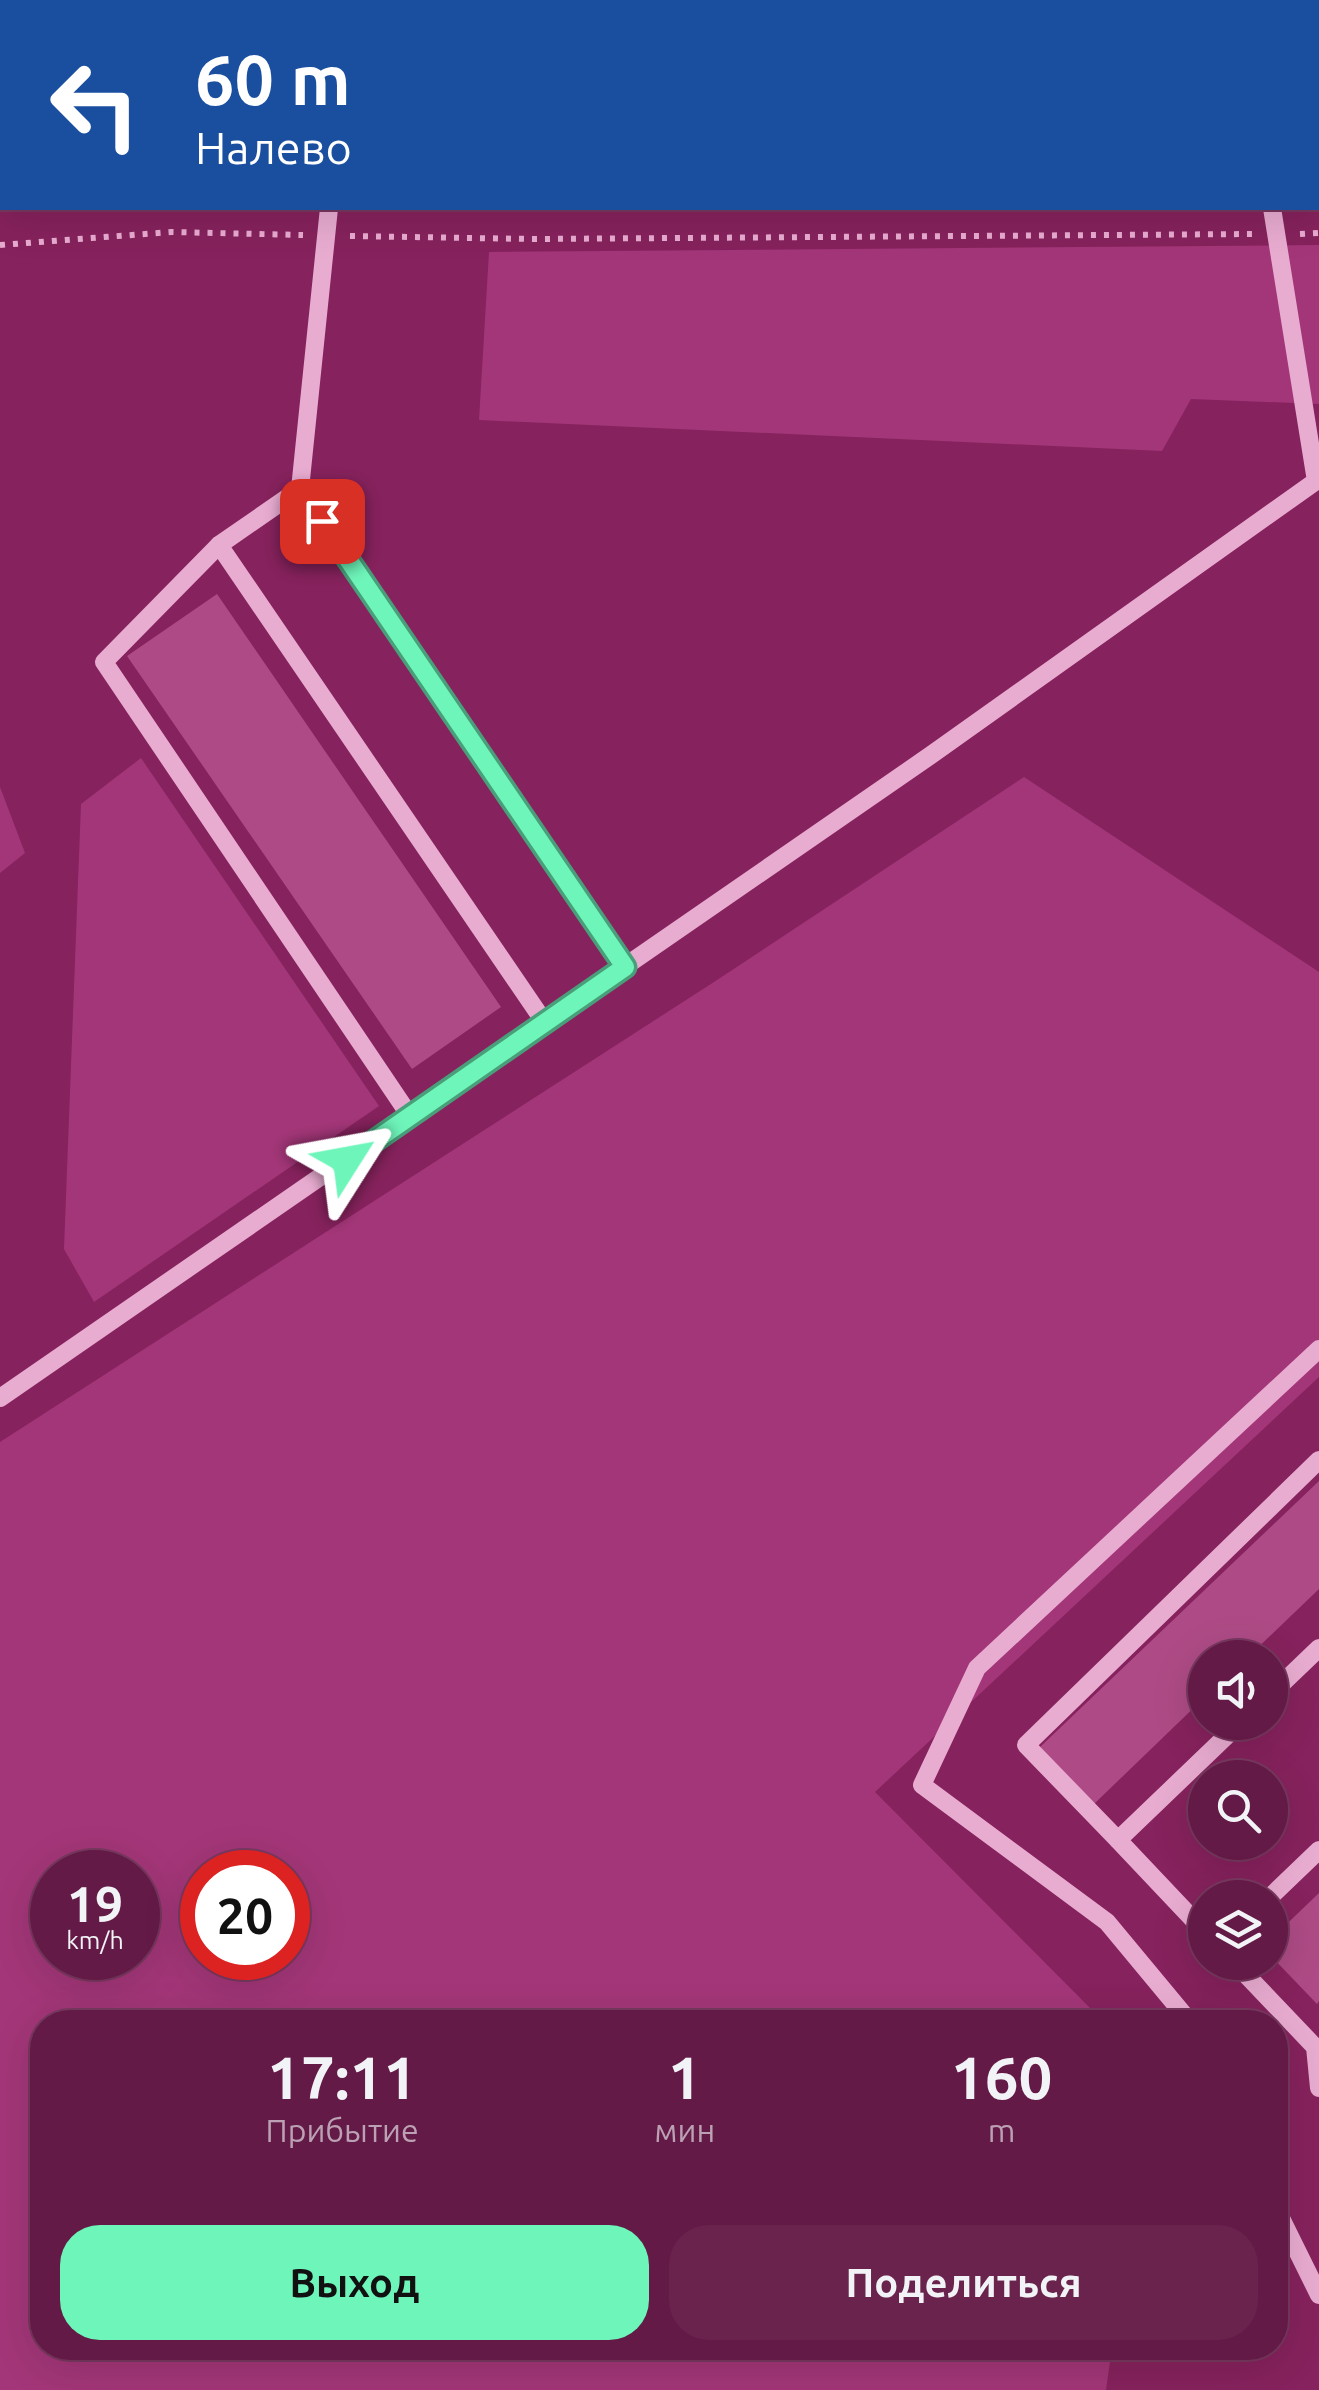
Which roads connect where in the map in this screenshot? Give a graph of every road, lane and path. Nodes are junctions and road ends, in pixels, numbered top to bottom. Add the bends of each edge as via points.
1 (329, 210) edge
2 (1272, 210) edge
3 (1276, 234) junction
4 (326, 236) junction
5 (0, 245) edge
6 (300, 489) junction
7 (219, 544) junction
8 (625, 967) junction
9 (545, 1023) junction
10 (410, 1116) junction
11 (1319, 1348) edge
12 (0, 1398) edge
13 (1319, 1460) edge
14 (1319, 1648) edge
15 (1288, 1677) edge
16 (1222, 1740) edge
17 (1118, 1840) junction
18 (1319, 1850) edge
19 (1288, 1880) edge
20 (1188, 1914) edge
21 (1252, 1980) edge
22 (1180, 2010) edge
23 (1281, 2010) edge
24 (1288, 2017) edge
25 (1317, 2046) edge
26 (1319, 2088) edge
27 (1288, 2232) edge
28 (1319, 2295) edge

1 - 4 lane
2 - 3 lane
3 - 4 path
3 - 8 lane via 1316,481
4 - 5 path via 171,232
4 - 6 lane
6 - 7 lane
6 - 8 lane
7 - 9 lane
7 - 10 lane via 104,662
8 - 9 lane
9 - 10 lane
10 - 12 lane
11 - 22 lane via 977,1668 922,1785 1107,1922
13 - 17 lane via 1026,1746
14 - 15 lane
16 - 17 lane
17 - 20 lane
18 - 19 lane
21 - 23 lane
24 - 25 lane
25 - 26 lane
27 - 28 lane

